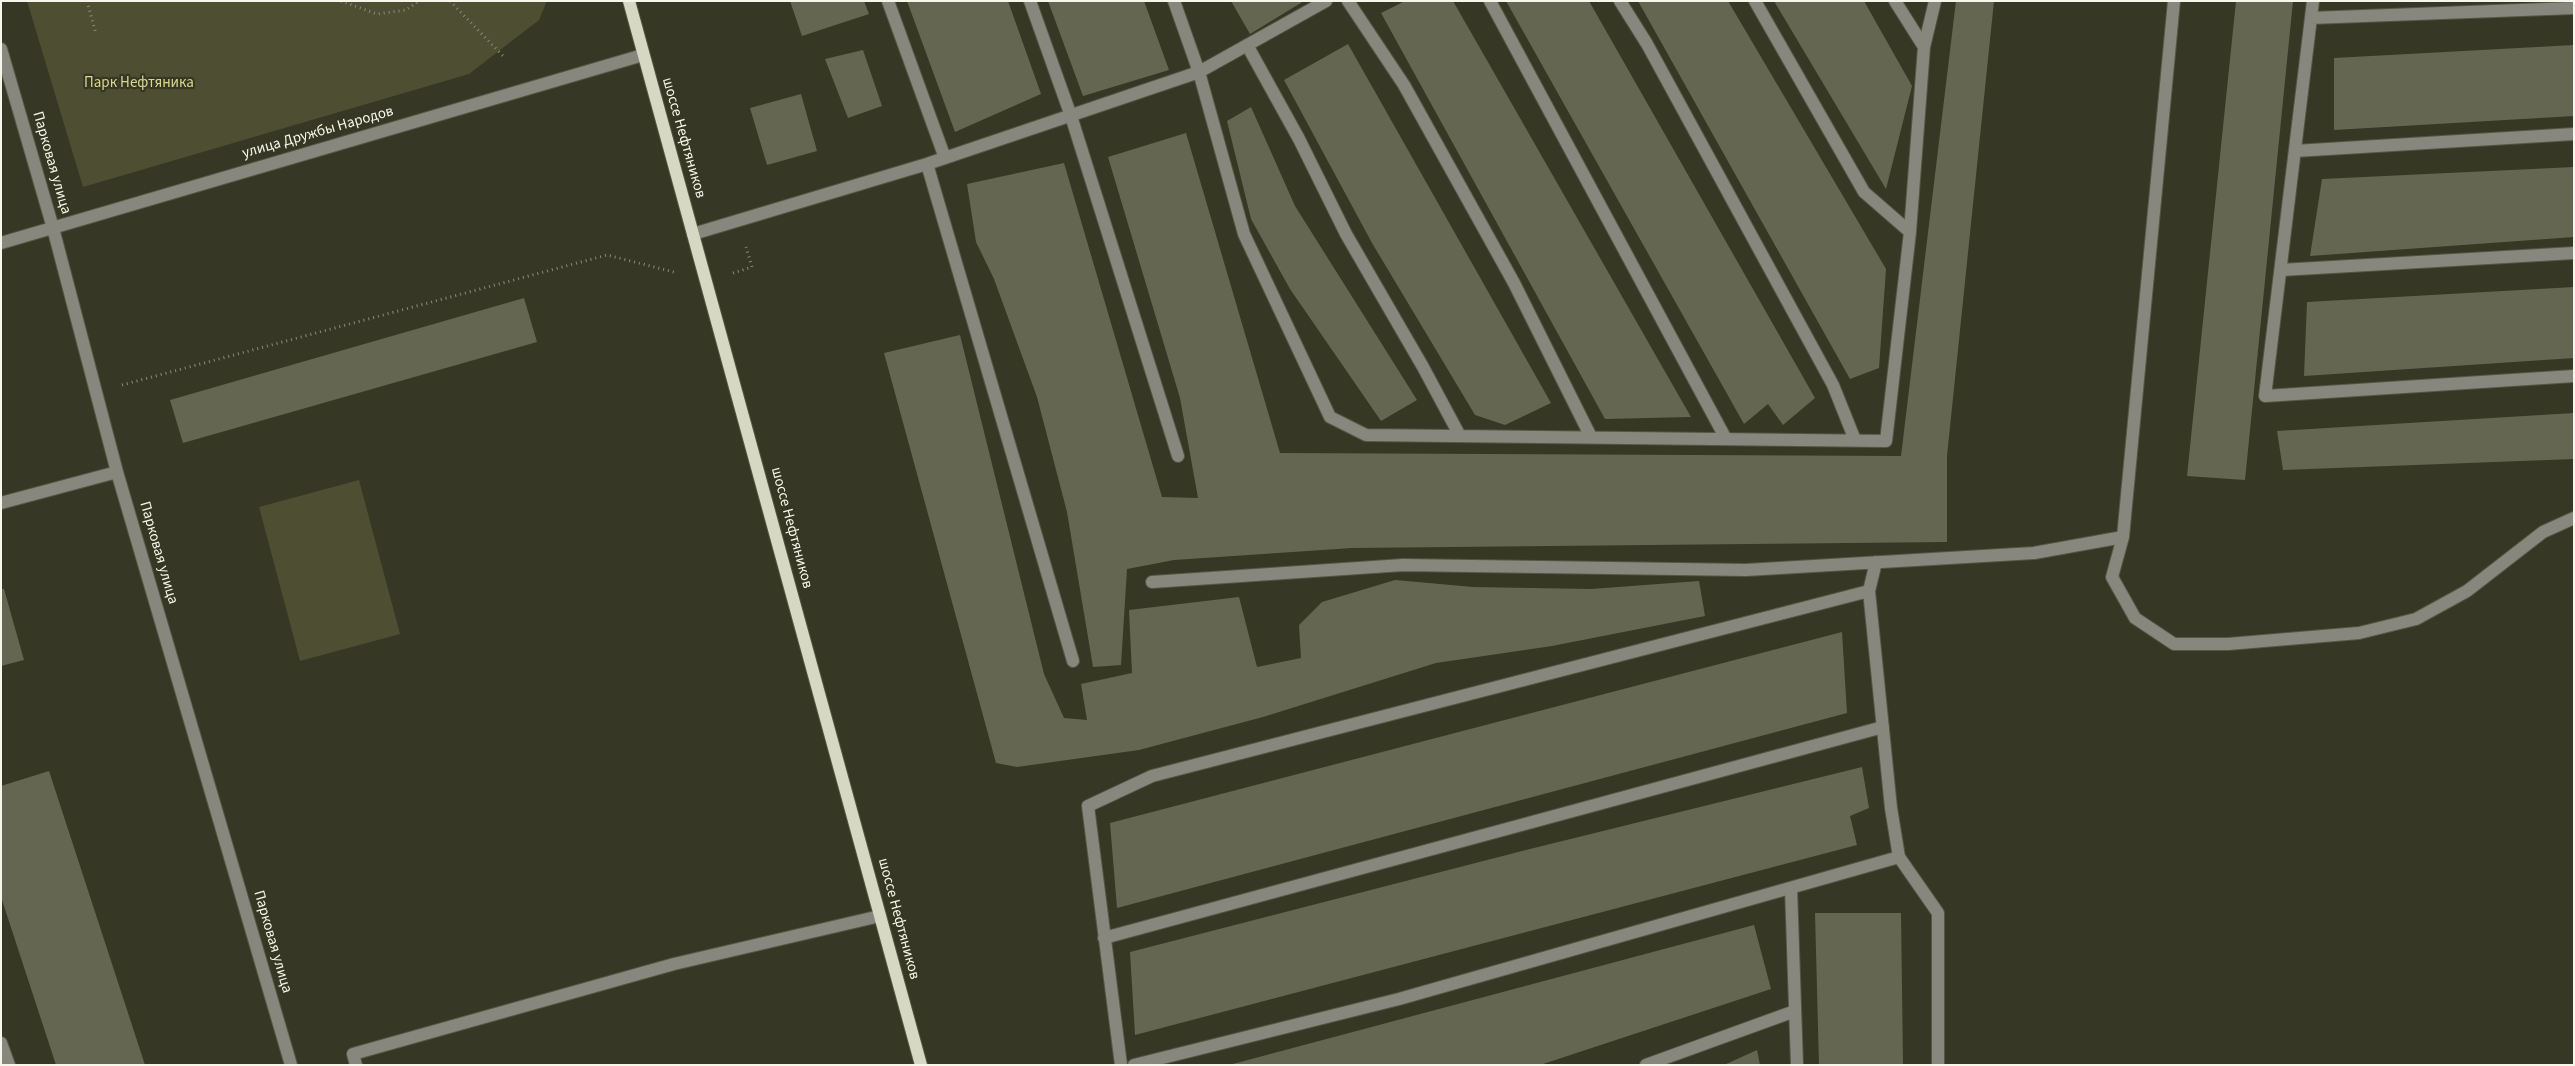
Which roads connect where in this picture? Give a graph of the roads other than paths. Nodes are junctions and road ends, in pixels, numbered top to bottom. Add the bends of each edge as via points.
1 (628, 1) edge
2 (888, 1) edge
3 (1030, 1) edge
4 (1174, 1) edge
5 (1326, 1) edge
6 (1348, 1) edge
7 (1490, 1) edge
8 (1620, 1) edge
9 (1755, 1) edge
10 (1895, 1) edge
11 (1935, 1) edge
12 (2174, 1) edge
13 (2313, 1) edge
14 (2574, 8) edge
15 (2311, 18) junction
16 (1247, 45) junction
17 (1924, 47) junction
18 (1, 49) edge
19 (643, 55) junction
20 (1199, 72) junction
21 (1072, 116) junction
22 (2574, 134) edge
23 (2295, 151) junction
24 (945, 158) junction
25 (927, 164) junction
26 (52, 228) junction
27 (1910, 232) junction
28 (693, 234) junction
29 (1, 243) edge
30 (2574, 253) edge
31 (2281, 270) junction
32 (2574, 376) edge
33 (1460, 436) junction
34 (1591, 437) junction
35 (1726, 439) junction
36 (1854, 440) junction
37 (1178, 456) dead end
38 (117, 472) junction
39 (1, 503) edge
40 (2574, 518) edge
41 (2123, 537) junction
42 (1876, 562) junction
43 (1152, 582) dead end
44 (1869, 591) junction
45 (1073, 661) dead end
46 (1883, 727) junction
47 (1899, 857) junction
48 (1791, 888) junction
49 (880, 916) junction
50 (1104, 938) junction
51 (1795, 1011) junction
52 (1, 1043) edge
53 (9, 1065) edge
54 (291, 1065) edge
55 (356, 1065) edge
56 (921, 1065) edge
57 (1120, 1065) edge
58 (1134, 1065) edge
59 (1646, 1065) edge
60 (1797, 1065) edge
61 (1938, 1065) edge

1 - 19 main road, шоссе Нефтяников
2 - 24 street
3 - 21 street
4 - 20 street
5 - 16 street
6 - 34 street via 1404,85 1514,283
7 - 35 street
8 - 36 street via 1652,53 1833,385
9 - 27 street via 1864,192
10 - 17 street
11 - 17 street
12 - 41 street
13 - 15 street
14 - 15 street
15 - 23 street
16 - 20 street
16 - 33 street via 1300,139 1346,234 1424,367
17 - 27 street
18 - 26 street, Парковая улица
19 - 26 street, улица Дружбы Народов
19 - 28 main road, шоссе Нефтяников
20 - 21 street
20 - 33 street via 1244,234 1330,416 1366,435
21 - 24 street
21 - 37 street
22 - 23 street
23 - 31 street
24 - 25 street
25 - 28 street
25 - 45 street
26 - 29 street, улица Дружбы Народов
26 - 38 street, Парковая улица
27 - 36 street via 1886,441
28 - 49 main road, шоссе Нефтяников
30 - 31 street
31 - 32 street via 2266,396
33 - 34 street
34 - 35 street
35 - 36 street
38 - 39 street
38 - 54 street, Парковая улица
40 - 41 street via 2543,532 2467,591 2416,619 2359,633 2228,644 2174,644 2135,618 2112,577
41 - 42 street via 2034,553
42 - 43 street via 1746,570 1403,566
42 - 44 street
44 - 46 street
44 - 50 street via 1152,776 1088,806
46 - 47 street
46 - 50 street
47 - 48 street
47 - 61 street via 1938,913
48 - 51 street
48 - 58 street via 1399,999
49 - 55 street via 674,964 353,1054
49 - 56 main road, шоссе Нефтяников
50 - 57 street
51 - 59 street
51 - 60 street
52 - 53 street

